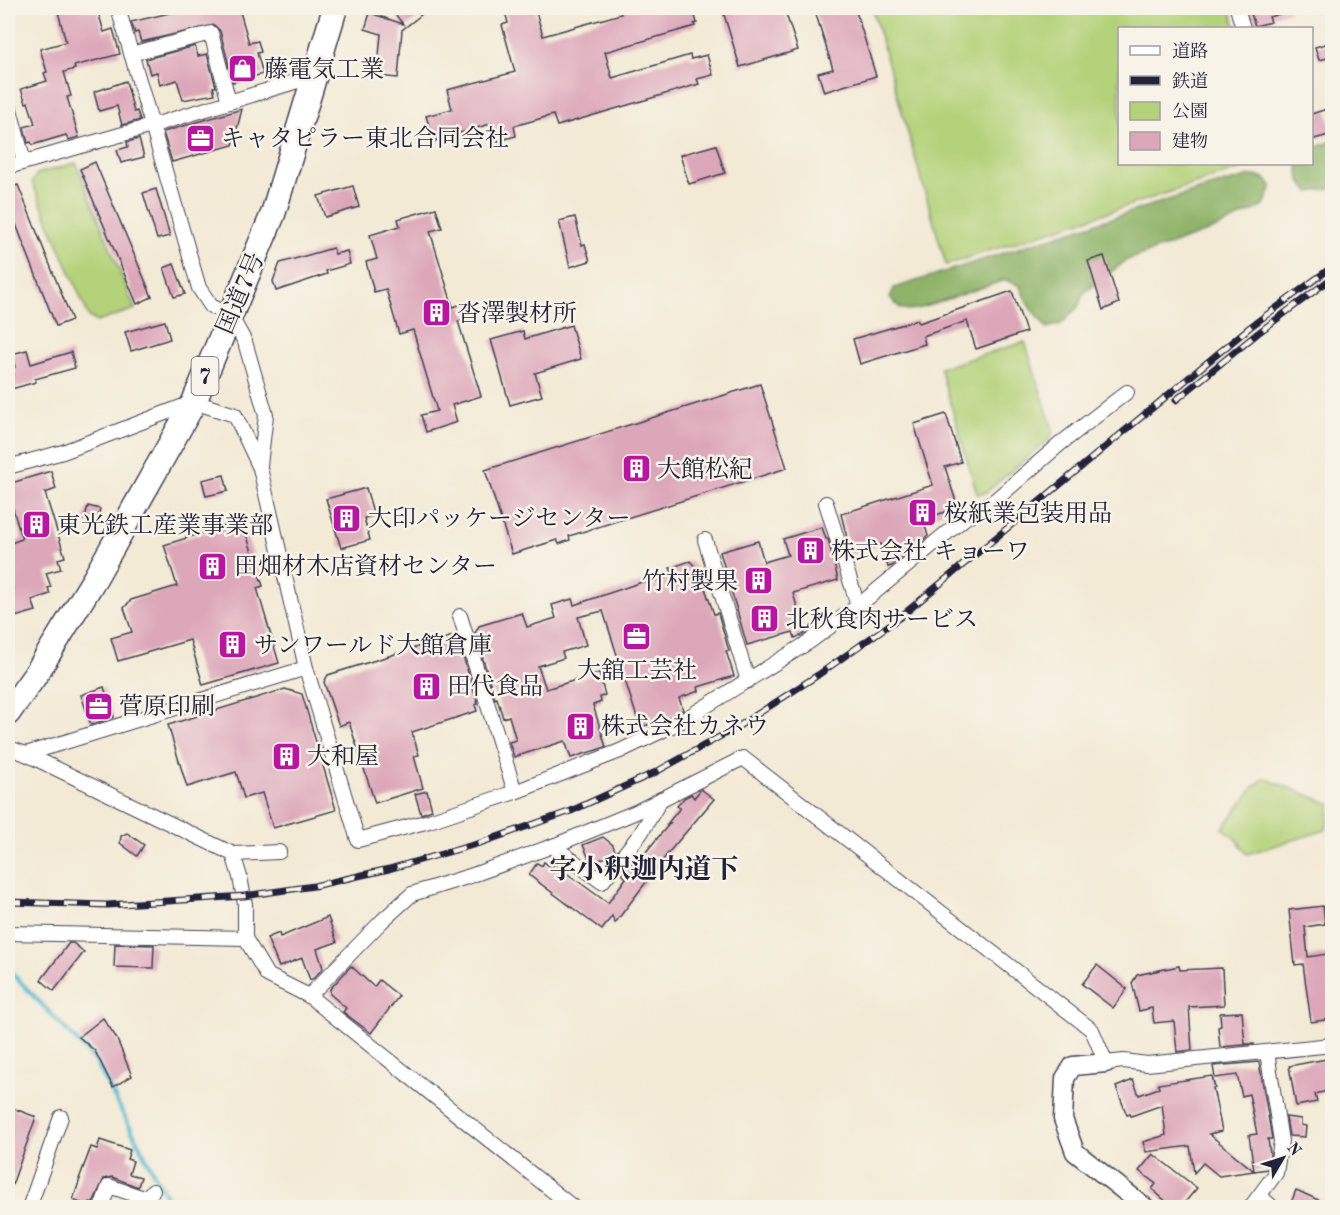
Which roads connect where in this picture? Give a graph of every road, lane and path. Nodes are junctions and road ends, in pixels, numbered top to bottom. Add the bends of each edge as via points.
1 (117, 8) edge
2 (335, 8) edge
3 (1237, 8) edge
4 (1243, 27) edge
5 (130, 54) junction
6 (314, 76) junction
7 (8, 102) edge
8 (229, 102) junction
9 (151, 126) junction
10 (24, 162) junction
11 (8, 166) edge
12 (230, 315) junction
13 (1127, 392) dead end
14 (194, 402) junction
15 (8, 467) edge
16 (260, 468) junction
17 (826, 502) dead end
18 (705, 540) dead end
19 (858, 606) junction
20 (460, 616) dead end
21 (306, 668) junction
22 (748, 681) junction
23 (8, 713) edge
24 (12, 749) dead end
25 (26, 754) junction
26 (515, 792) junction
27 (661, 799) junction
28 (552, 846) junction
29 (279, 852) dead end
30 (233, 854) junction
31 (8, 933) edge
32 (245, 938) junction
33 (309, 996) junction
34 (1332, 1044) edge
35 (1267, 1052) junction
36 (1106, 1063) junction
37 (61, 1117) dead end
38 (153, 1191) dead end
39 (1260, 1196) junction
40 (29, 1208) edge
41 (101, 1208) edge
42 (574, 1208) edge
43 (1146, 1208) edge
44 (1250, 1208) edge
45 (1273, 1208) edge

1 - 5 street
2 - 6 highway, 国道7号 / 7
3 - 4 street
5 - 8 street via 211,33
5 - 9 street
6 - 8 street
6 - 12 highway, 国道7号 / 7 via 273,214
7 - 10 street
8 - 9 street
9 - 10 street
9 - 12 street via 199,288 211,306
10 - 11 street
12 - 14 highway, 国道7号 / 7
12 - 16 street via 245,342 266,415
13 - 19 street
14 - 15 street via 63,452
14 - 16 street via 235,415
14 - 23 highway, 国道7号 / 7 via 94,578
16 - 21 street
17 - 19 street
18 - 22 street
19 - 22 street
20 - 26 street
21 - 25 street
21 - 26 street via 358,840
22 - 26 street via 641,741
24 - 25 street
25 - 30 street
27 - 28 street
27 - 28 street via 641,833 602,882
27 - 36 street via 743,758 1092,1030
28 - 33 street via 412,894
29 - 30 street
30 - 32 street via 244,896
31 - 32 street
32 - 33 street via 267,975
33 - 42 street
34 - 35 street
35 - 36 street via 1146,1064
35 - 39 street via 1281,1141 1276,1173
36 - 43 street via 1072,1066 1065,1078 1063,1119 1075,1152
37 - 40 street
38 - 41 street via 144,1198 109,1185
39 - 44 street
39 - 45 street

